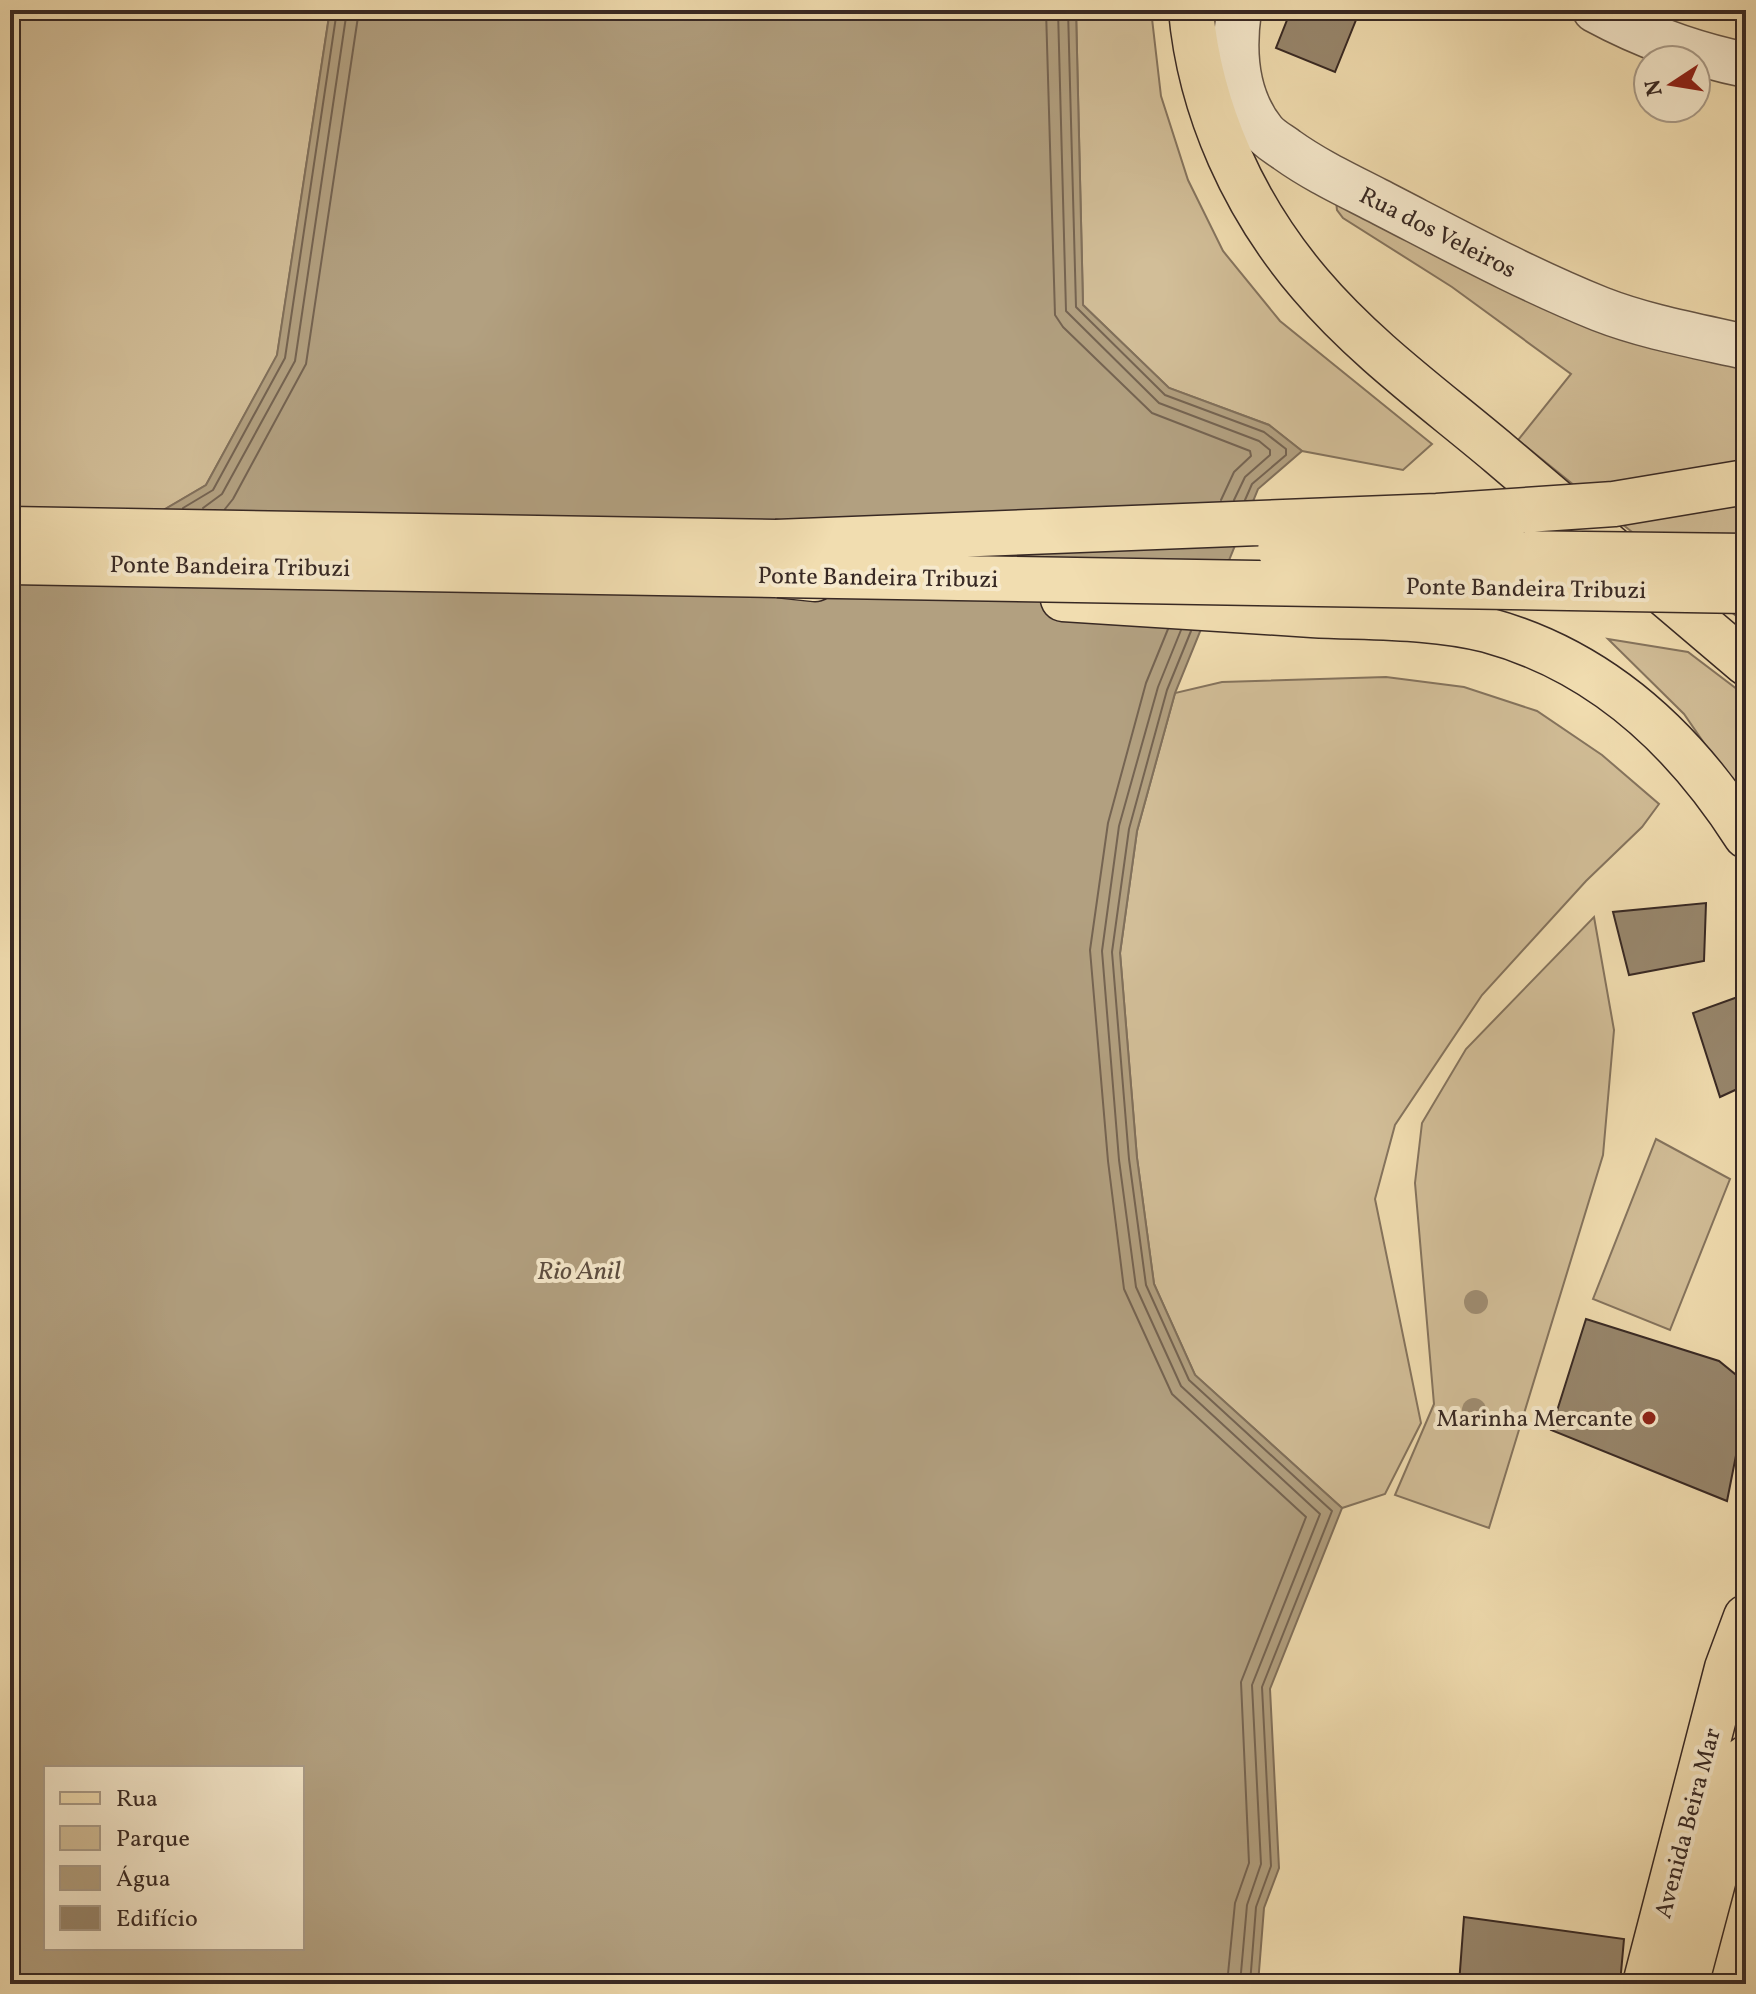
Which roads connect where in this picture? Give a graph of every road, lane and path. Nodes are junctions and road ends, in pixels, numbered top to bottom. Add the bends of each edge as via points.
1 (1191, 10) edge
2 (1239, 10) edge
3 (1595, 10) edge
4 (1746, 65) edge
5 (1746, 347) edge
6 (1746, 482) edge
7 (10, 529) edge
8 (1746, 556) edge
9 (776, 559) junction
10 (10, 562) edge
11 (1746, 591) edge
12 (1746, 663) edge
13 (1746, 836) edge
14 (1746, 1593) edge
15 (1746, 1617) edge
16 (1727, 1668) junction
17 (1746, 1758) edge
18 (1645, 1984) edge
19 (1686, 1984) edge

1 - 12 main road via 1200,70 1226,149 1267,225 1311,286 1370,344
2 - 5 street, Rua dos Veleiros via 1237,63 1251,114 1264,134 1310,167 1603,310
3 - 4 street via 1673,46
6 - 9 main road, bridge via 1614,504
7 - 9 main road, Ponte Bandeira Tribuzi
8 - 9 main road, Ponte Bandeira Tribuzi, bridge
9 - 10 main road, Ponte Bandeira Tribuzi
9 - 11 main road, Ponte Bandeira Tribuzi, bridge
9 - 13 main road, bridge via 1034,597 1486,630 1572,665 1646,714 1691,759
14 - 16 main road
15 - 16 main road, Avenida Beira Mar
16 - 18 main road, Avenida Beira Mar
17 - 19 main road, Avenida Beira Mar

